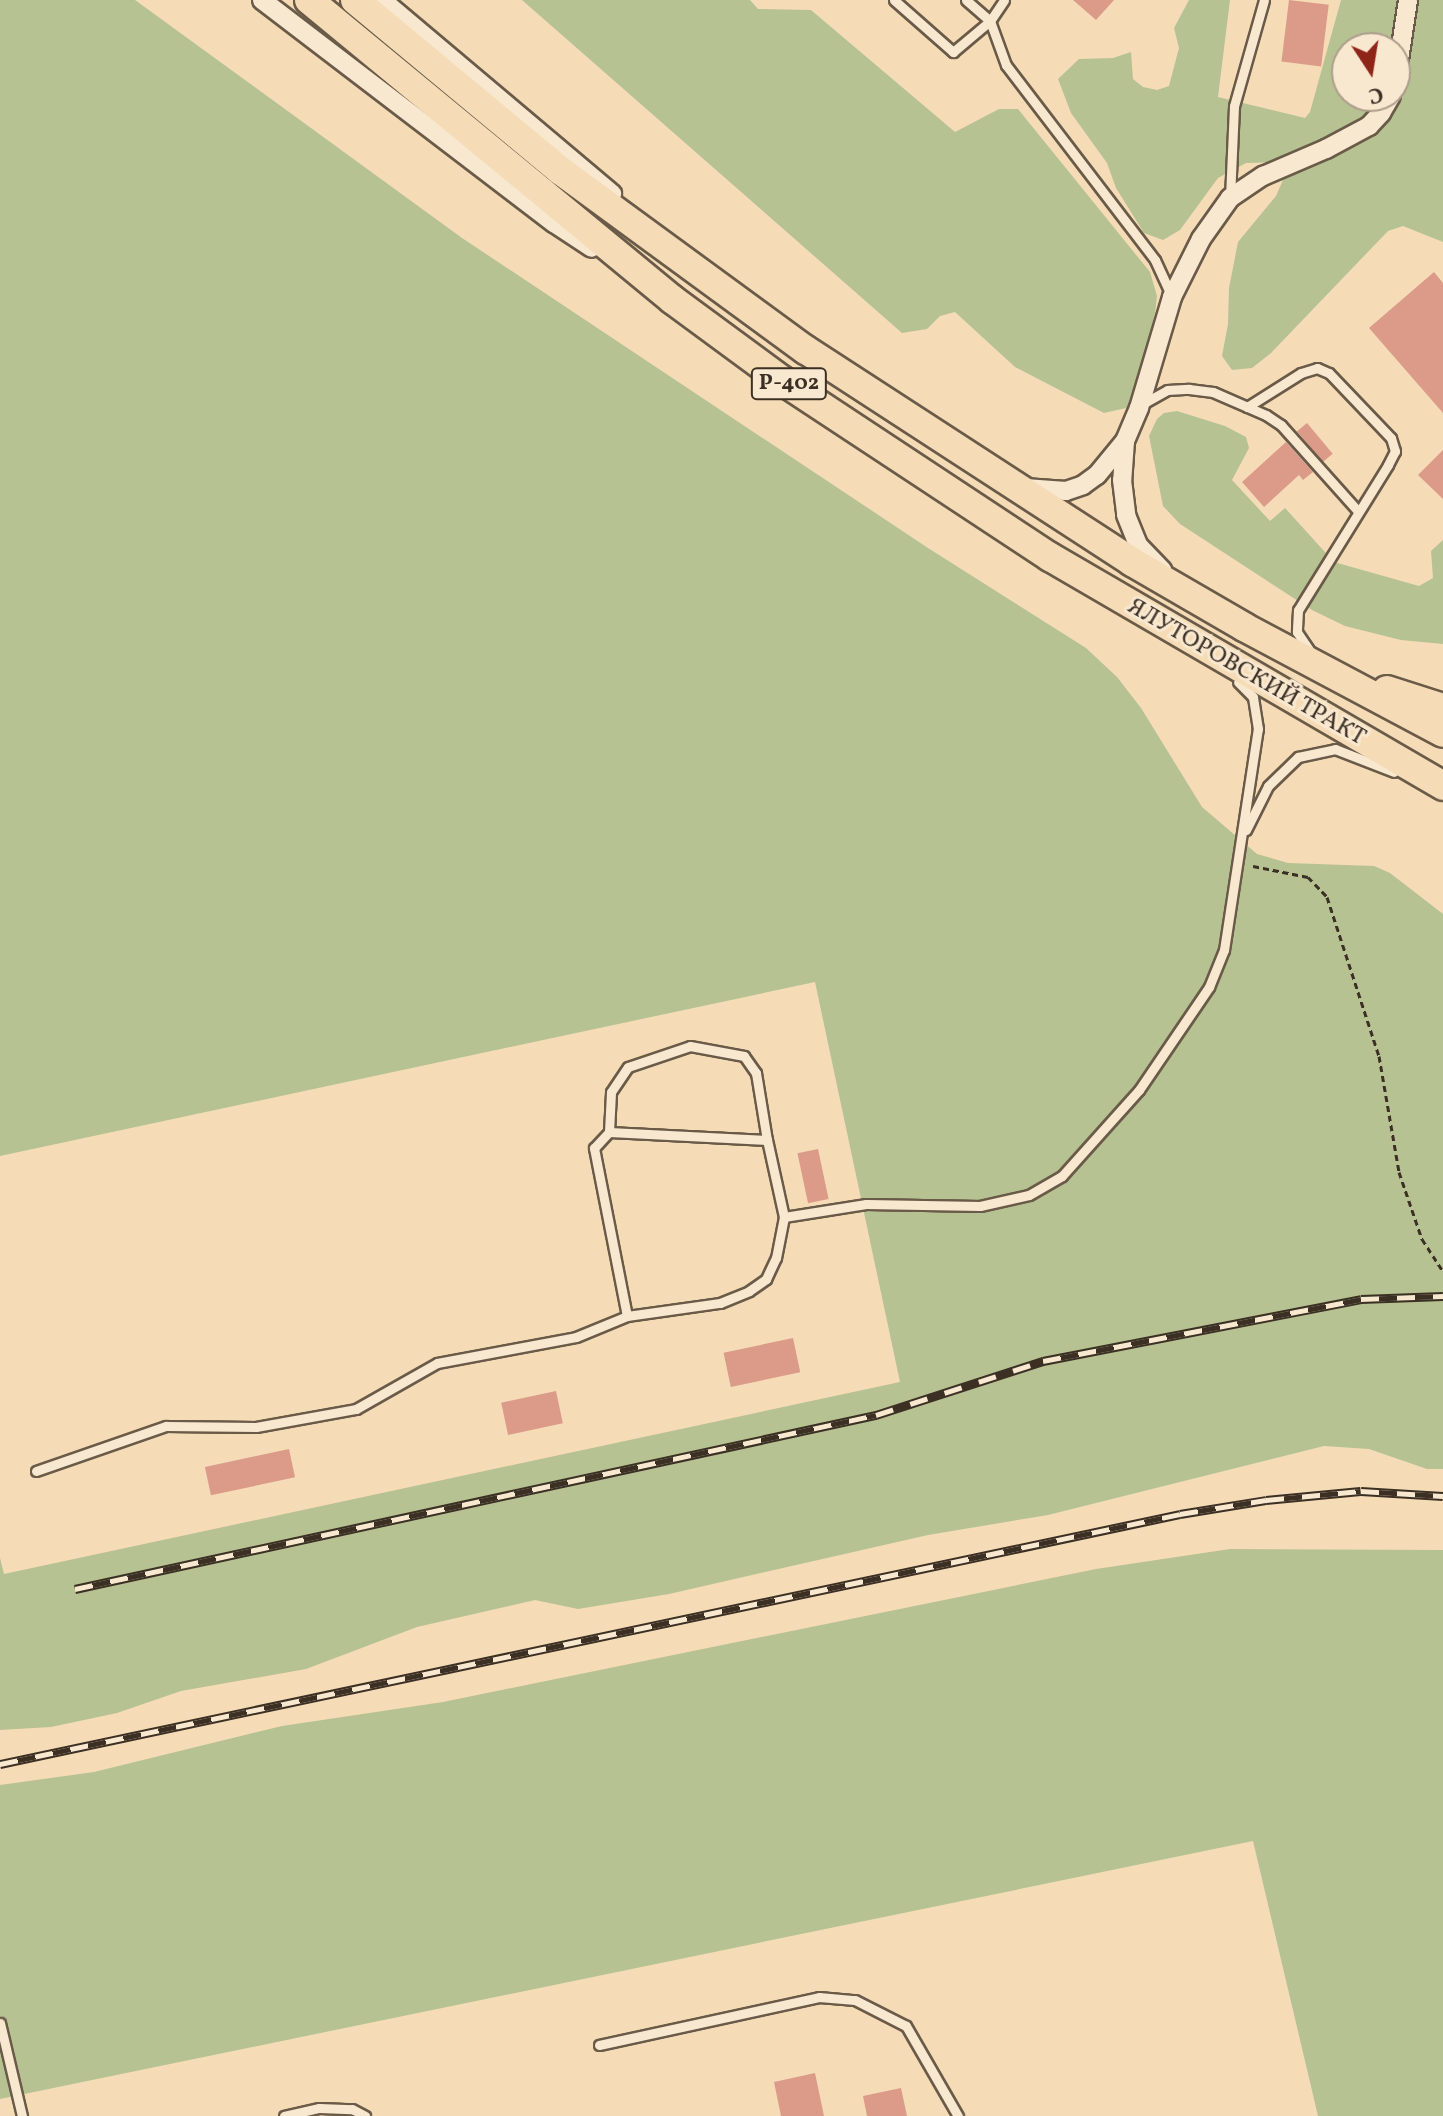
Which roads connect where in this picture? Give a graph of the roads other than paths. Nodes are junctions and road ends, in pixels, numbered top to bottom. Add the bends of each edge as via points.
1 (262, 0) edge
2 (309, 0) edge
3 (355, 0) edge
4 (382, 0) edge
5 (894, 0) edge
6 (966, 0) edge
7 (1004, 0) edge
8 (1264, 0) edge
9 (1408, 0) edge
10 (990, 21) junction
11 (1403, 32) edge
12 (1382, 112) edge
13 (1230, 198) junction
14 (697, 271) junction
15 (1172, 297) junction
16 (673, 300) junction
17 (1247, 407) junction
18 (1139, 408) junction
19 (1125, 441) junction
20 (1010, 485) junction
21 (1358, 511) junction
22 (1050, 557) junction
23 (1185, 593) junction
24 (1141, 624) dead end
25 (1334, 675) junction
26 (1228, 676) dead end
27 (1443, 708) edge
28 (1317, 716) junction
29 (1443, 733) edge
30 (1405, 777) junction
31 (1443, 786) edge
32 (1443, 793) edge
33 (1443, 802) edge
34 (1241, 840) junction
35 (609, 1132) junction
36 (767, 1140) junction
37 (784, 1217) junction
38 (627, 1316) junction
39 (36, 1471) dead end
40 (0, 2023) edge
41 (599, 2045) dead end
42 (22, 2116) edge
43 (284, 2116) edge
44 (365, 2116) edge
45 (958, 2116) edge

1 - 16 street via 554,223
2 - 16 main road, Р-402
3 - 14 main road, Р-402 via 561,171
4 - 14 street via 586,170
5 - 10 lane via 953,52
6 - 10 lane
7 - 10 lane
8 - 13 lane via 1234,106
9 - 11 street
10 - 15 lane via 1006,65 1155,260
12 - 13 street via 1369,126 1263,176
13 - 15 street via 1201,239
14 - 20 main road, Р-402
15 - 18 street
16 - 22 main road, Р-402 via 783,381
17 - 18 lane via 1213,392 1189,389 1152,396
17 - 21 lane via 1281,425
17 - 21 lane via 1301,373 1317,368 1329,373 1391,438 1395,451
18 - 19 street
19 - 20 street via 1083,485 1047,491
19 - 23 street via 1122,480 1130,527 1138,545
20 - 23 main road, ЯЛУТОРОВСКИЙ ТРАКТ / Р-402
21 - 25 lane via 1296,617 1300,637
22 - 24 lane
22 - 28 main road, ЯЛУТОРОВСКИЙ ТРАКТ
23 - 25 main road, ЯЛУТОРОВСКИЙ ТРАКТ
25 - 27 main road
25 - 29 main road, ЯЛУТОРОВСКИЙ ТРАКТ
26 - 34 lane via 1246,687 1258,712
28 - 30 main road
28 - 31 main road, ЯЛУТОРОВСКИЙ ТРАКТ
30 - 32 main road
30 - 33 main road
30 - 34 lane via 1335,749 1298,757 1268,786
34 - 37 lane via 1224,950 1209,987 1139,1090 1062,1176 1029,1195 980,1206 866,1204
35 - 36 lane
35 - 36 lane via 611,1092 628,1067 690,1046 744,1056 756,1073
35 - 38 lane via 594,1148
36 - 37 lane
37 - 38 lane via 776,1258 766,1279 749,1291 720,1303
38 - 39 lane via 576,1337 437,1363 356,1409 256,1427 166,1426
40 - 42 lane
41 - 45 lane via 819,1997 855,2000 906,2026
43 - 44 lane via 319,2108 352,2109

